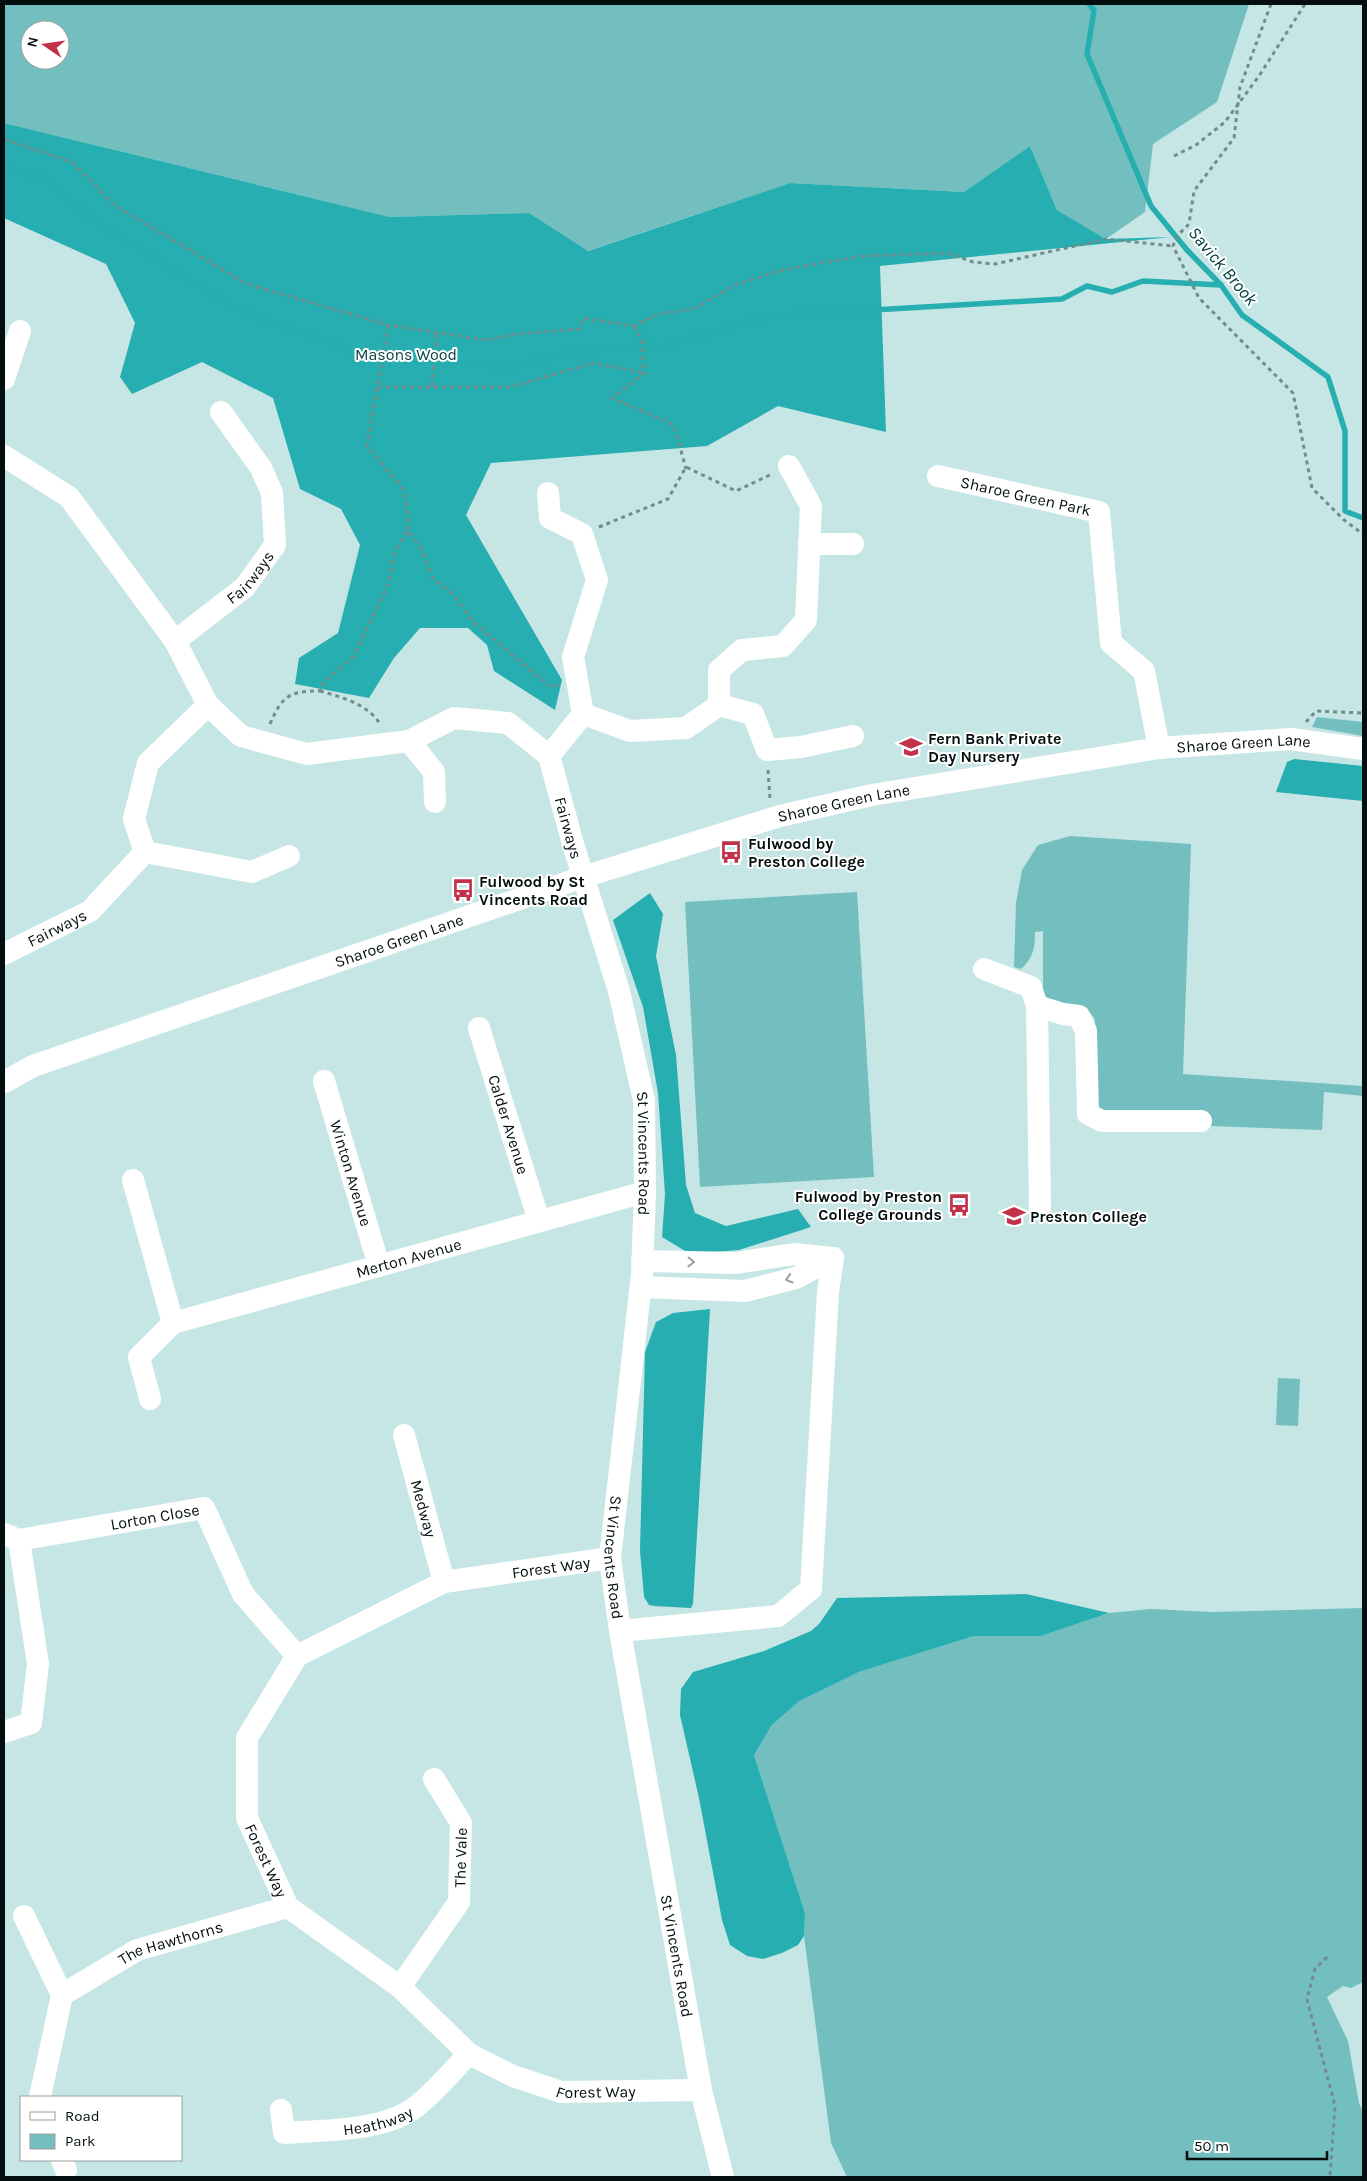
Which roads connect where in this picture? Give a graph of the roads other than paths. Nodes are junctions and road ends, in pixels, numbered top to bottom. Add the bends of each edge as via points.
1 (20, 331) dead end
2 (4, 379) edge
3 (221, 412) dead end
4 (4, 456) edge
5 (789, 466) road end
6 (938, 476) dead end
7 (548, 493) dead end
8 (809, 544) junction
9 (853, 544) dead end
10 (175, 641) junction
11 (208, 705) junction
12 (719, 705) junction
13 (583, 714) junction
14 (853, 736) dead end
15 (399, 742) junction
16 (1159, 748) junction
17 (1363, 749) edge
18 (549, 756) junction
19 (435, 802) dead end
20 (145, 852) junction
21 (289, 856) dead end
22 (583, 877) junction
23 (4, 954) edge
24 (984, 970) dead end
25 (1037, 1006) junction
26 (479, 1028) dead end
27 (324, 1081) dead end
28 (4, 1082) edge
29 (1201, 1121) dead end
30 (133, 1180) dead end
31 (645, 1192) junction
32 (1040, 1209) dead end
33 (539, 1221) junction
34 (833, 1258) junction
35 (642, 1261) junction
36 (379, 1266) junction
37 (640, 1287) junction
38 (172, 1323) junction
39 (150, 1400) dead end
40 (404, 1435) dead end
41 (12, 1537) edge
42 (610, 1558) junction
43 (444, 1582) junction
44 (620, 1632) junction
45 (297, 1656) junction
46 (4, 1732) edge
47 (434, 1779) dead end
48 (288, 1907) junction
49 (24, 1916) dead end
50 (400, 1987) junction
51 (62, 1995) junction
52 (468, 2054) junction
53 (701, 2090) junction
54 (40, 2096) edge
55 (281, 2110) dead end
56 (723, 2177) edge

1 - 2 street
3 - 10 street, Fairways via 261,468 272,493 275,545 245,587
4 - 10 street via 69,498
5 - 8 street via 811,506
6 - 16 street, Sharoe Green Park via 1100,512 1111,643 1144,671
7 - 13 street via 550,518 582,534 597,580 574,657
8 - 9 street
8 - 12 street via 806,620 783,646 742,650 718,670
10 - 11 street
11 - 15 street via 241,736 307,754
11 - 20 street via 148,763 134,819
12 - 13 street via 686,728 630,730
12 - 14 street via 753,714 767,750 801,747
13 - 18 street
15 - 18 street via 454,718 508,723
15 - 19 street via 434,772
16 - 17 street, Sharoe Green Lane via 1291,739
16 - 22 street, Sharoe Green Lane via 872,795 771,819
18 - 22 street, Fairways
20 - 21 street via 252,872
20 - 23 street, Fairways via 90,911
22 - 28 street, Sharoe Green Lane via 42,1063
22 - 31 street, St Vincents Road via 619,991 644,1100
24 - 25 street via 1031,987
25 - 29 street via 1079,1016 1086,1031 1088,1114 1102,1121
25 - 32 street
26 - 33 street, Calder Avenue
27 - 36 street, Winton Avenue
30 - 38 street
31 - 33 street, Merton Avenue
31 - 35 street, St Vincents Road
33 - 36 street, Merton Avenue
35 -> 34 street via 736,1263 794,1254
34 -> 37 street via 796,1278 746,1291
34 - 44 street via 828,1292 811,1589 778,1616
35 - 37 street, St Vincents Road
36 - 38 street, Merton Avenue
37 - 42 street, St Vincents Road
38 - 39 street via 139,1357
40 - 43 street, Medway
41 - 45 street, Lorton Close via 204,1508 243,1594
41 - 46 street, Lorton Close via 38,1664 31,1724
42 - 43 street, Forest Way
42 - 44 street, St Vincents Road
43 - 45 street, Forest Way
44 - 53 street, St Vincents Road
45 - 48 street, Forest Way via 247,1738 248,1818
47 - 50 street, The Vale via 461,1823 459,1902
48 - 50 street, Forest Way
48 - 51 street, The Hawthorns via 138,1950
49 - 51 street
50 - 52 street, Forest Way
51 - 54 street
52 - 53 street, Forest Way via 513,2076 561,2092
52 - 55 street, Heathway via 416,2106 390,2120 356,2127 284,2133
53 - 56 street, St Vincents Road

